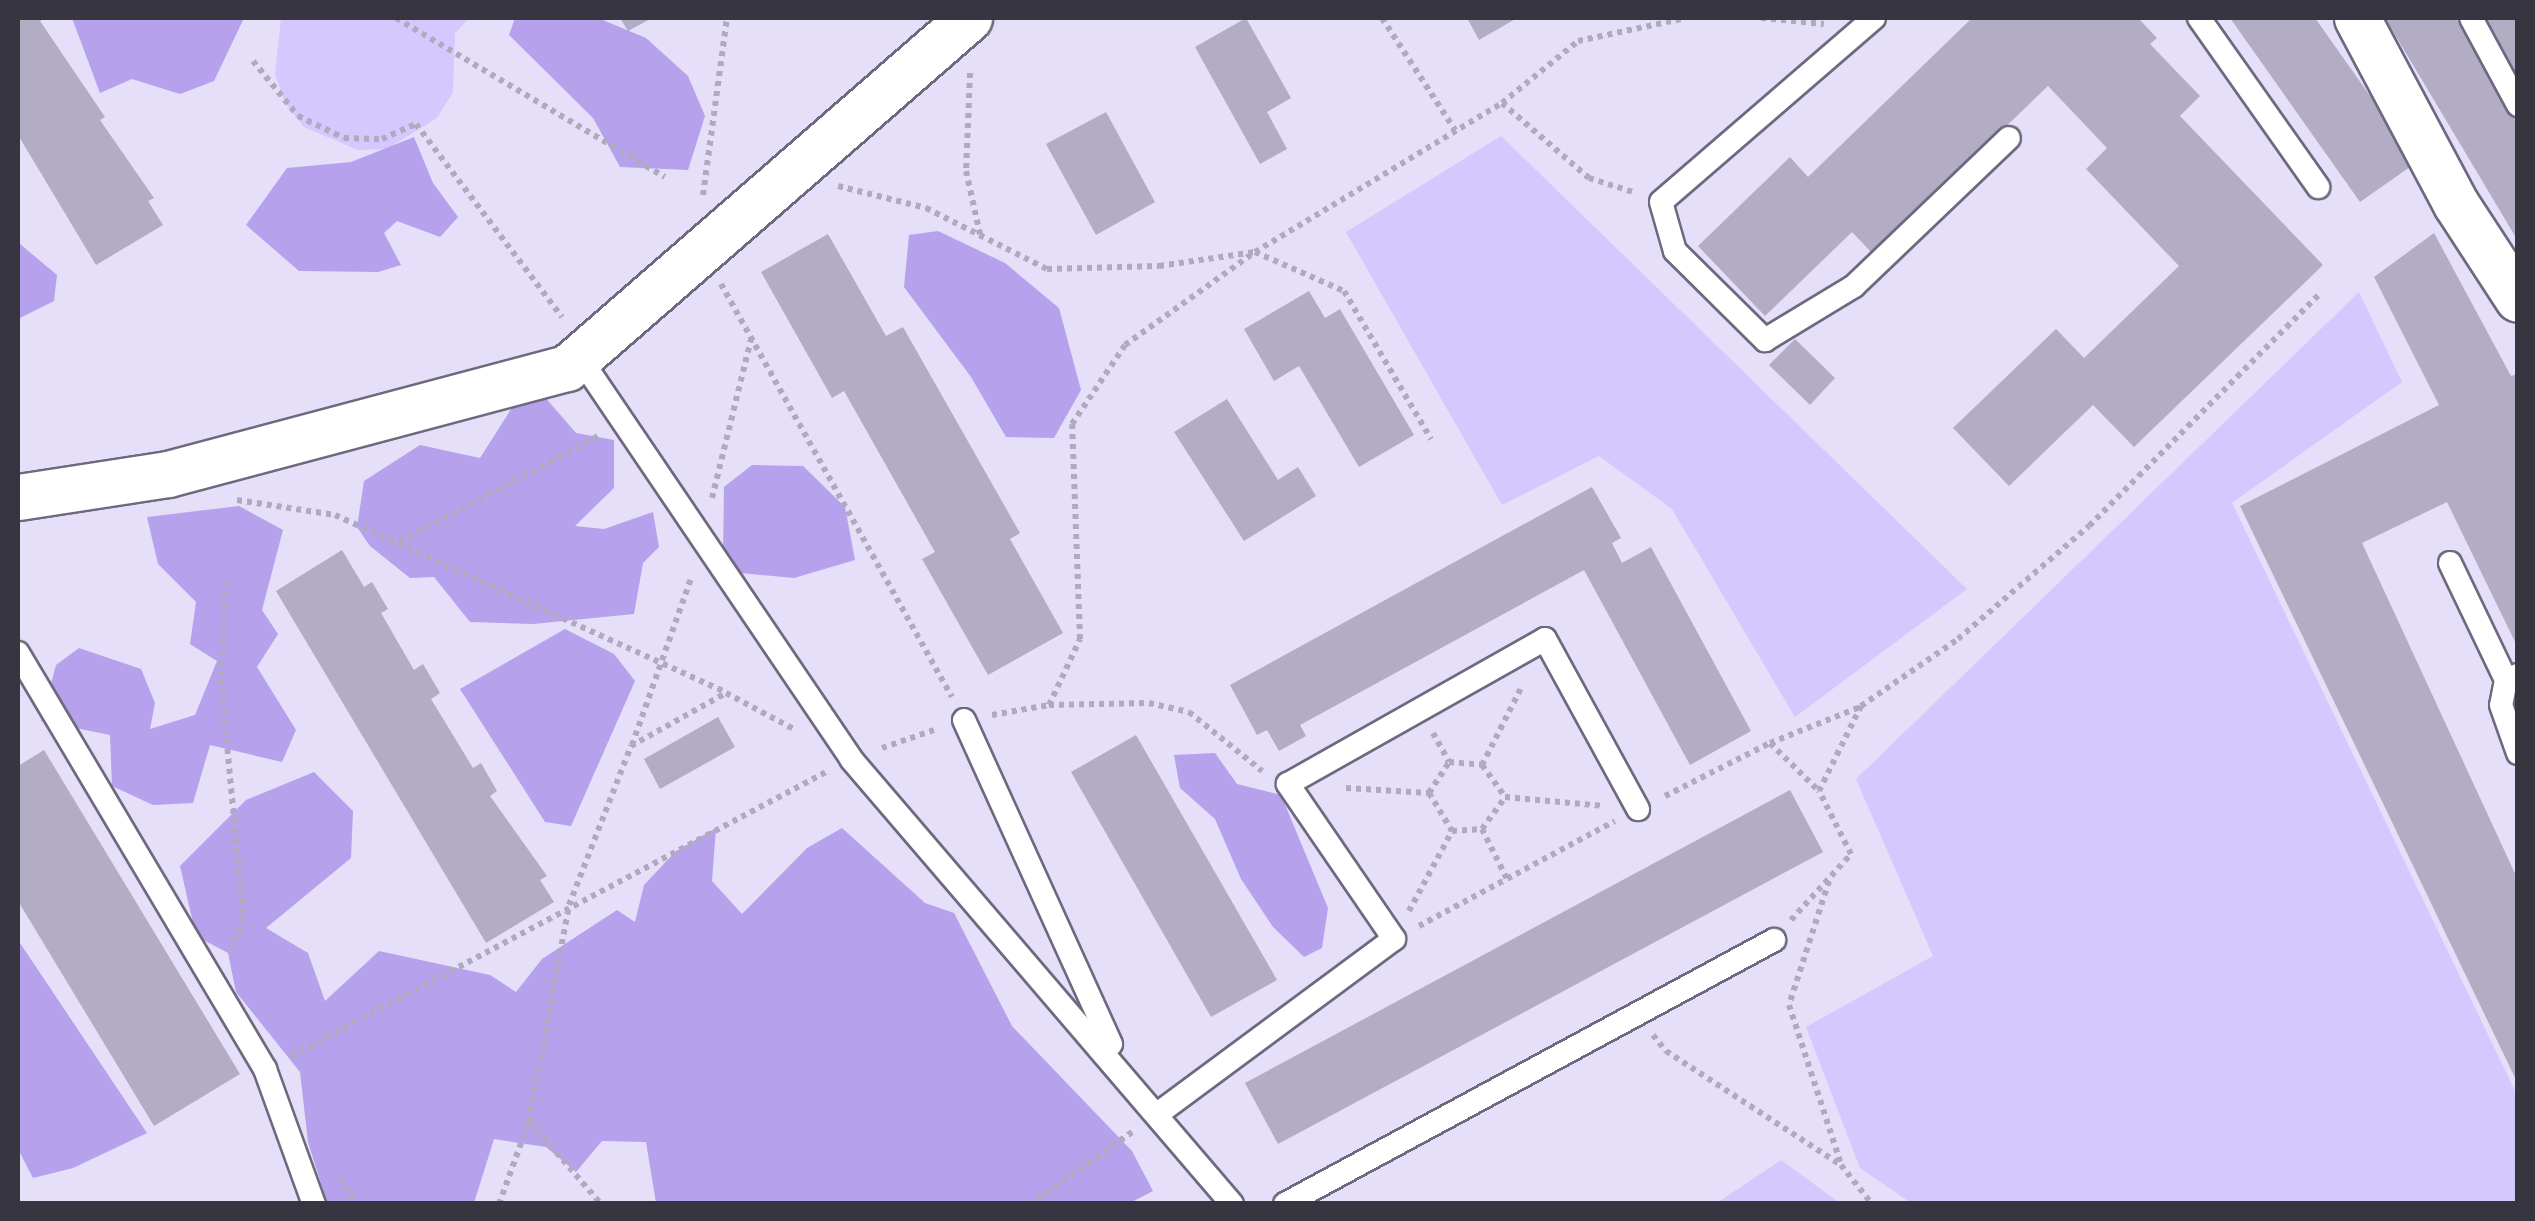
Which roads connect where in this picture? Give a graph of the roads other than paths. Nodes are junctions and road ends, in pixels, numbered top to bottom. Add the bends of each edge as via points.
1 (2199, 18) edge
2 (2357, 18) edge
3 (2471, 18) edge
4 (1868, 23) edge
5 (970, 37) edge
6 (2518, 104) edge
7 (2009, 138) dead end
8 (2318, 188) dead end
9 (2518, 299) edge
10 (575, 343) junction
11 (18, 497) edge
12 (2450, 562) dead end
13 (18, 653) edge
14 (2512, 678) edge
15 (964, 720) road end
16 (2518, 753) edge
17 (1638, 809) road end
18 (1774, 940) road end
19 (1122, 1069) junction
20 (1160, 1112) junction
21 (314, 1204) edge
22 (1232, 1204) edge
23 (1285, 1204) edge

1 - 8 lane
2 - 9 street via 2456,204
3 - 6 lane
4 - 7 lane via 1661,202 1674,250 1765,340 1854,286
5 - 10 street via 792,175 703,254
10 - 11 street via 168,474
10 - 19 lane via 622,423 851,759
12 - 14 lane
13 - 21 lane via 265,1069
14 - 16 lane via 2501,706
15 - 19 lane
17 - 20 lane via 1545,639 1288,784 1394,939
18 - 23 lane
19 - 20 lane
20 - 22 lane

